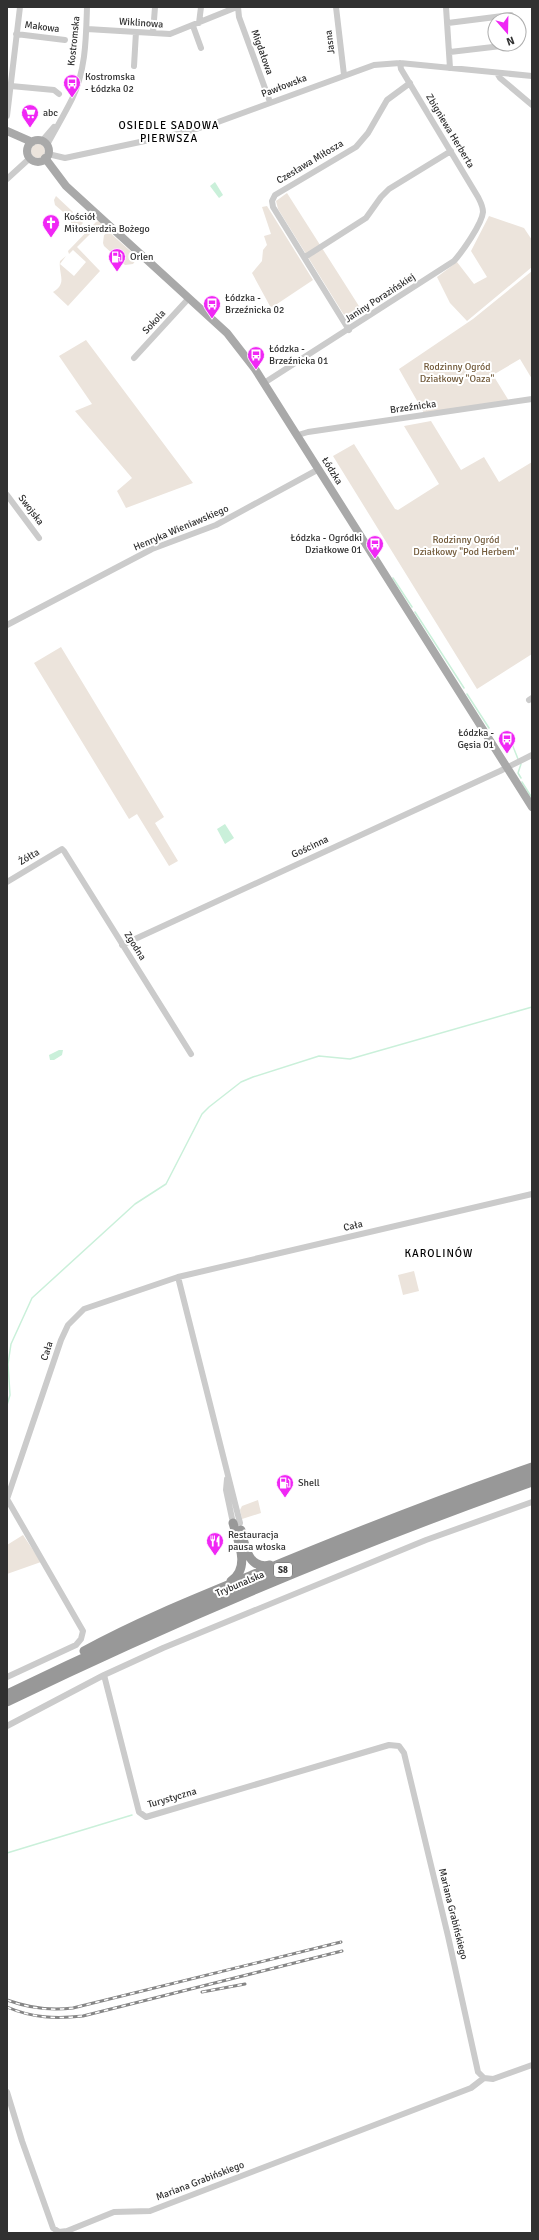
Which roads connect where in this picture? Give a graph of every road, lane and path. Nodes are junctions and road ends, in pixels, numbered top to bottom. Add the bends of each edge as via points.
1 (20, 7) edge
2 (87, 7) edge
3 (155, 7) edge
4 (200, 7) edge
5 (237, 7) edge
6 (336, 7) edge
7 (446, 7) edge
8 (487, 19) edge
9 (448, 23) junction
10 (196, 24) junction
11 (87, 29) junction
12 (136, 32) junction
13 (16, 34) junction
14 (153, 34) junction
15 (65, 40) dead end
16 (201, 48) dead end
17 (487, 48) edge
18 (450, 52) junction
19 (400, 63) junction
20 (134, 66) dead end
21 (450, 68) junction
22 (497, 73) junction
23 (344, 75) junction
24 (532, 76) edge
25 (410, 83) junction
26 (11, 86) junction
27 (60, 94) dead end
28 (270, 102) junction
29 (532, 105) edge
30 (7, 116) edge
31 (7, 132) edge
32 (44, 143) junction
33 (30, 145) junction
34 (451, 151) junction
35 (30, 158) junction
36 (44, 158) junction
37 (7, 179) edge
38 (482, 209) joint
39 (304, 257) junction
40 (189, 298) junction
41 (349, 330) junction
42 (134, 358) dead end
43 (264, 383) junction
44 (532, 399) edge
45 (298, 435) junction
46 (319, 469) junction
47 (7, 496) edge
48 (39, 538) dead end
49 (7, 624) edge
50 (532, 755) edge
51 (509, 767) junction
52 (532, 807) edge
53 (62, 850) joint
54 (7, 882) edge
55 (122, 945) junction
56 (191, 1054) dead end
57 (532, 1194) edge
58 (178, 1277) junction
59 (532, 1467) edge
60 (532, 1474) edge
61 (532, 1482) edge
62 (7, 1499) edge
63 (532, 1502) edge
64 (237, 1523) junction
65 (278, 1564) junction
66 (223, 1587) junction
67 (104, 1675) junction
68 (7, 1677) edge
69 (39, 1678) junction
70 (7, 1694) edge
71 (7, 1702) edge
72 (7, 1726) edge
73 (404, 1753) joint
74 (532, 2065) edge
75 (484, 2078) junction
76 (7, 2092) edge

1 - 13 street
2 - 11 street, Kostromska
3 - 14 street
4 - 10 street
5 - 10 street, Wiklinowa
5 - 28 street, Migdałowa
6 - 23 street, Jasna
7 - 9 street
8 - 9 street
9 - 18 street
10 - 14 street, Wiklinowa via 170,34
10 - 16 street
11 - 12 street, Wiklinowa
11 - 32 street, Kostromska via 85,55 79,80 60,120
12 - 14 street, Wiklinowa
12 - 20 street
13 - 15 street, Makowa
13 - 26 street
17 - 18 street
18 - 21 street
19 - 21 street, Pawłowska
19 - 23 street, Pawłowska via 367,66
19 - 25 street, Zbigniewa Herberta via 400,68
21 - 22 street, Pawłowska
22 - 24 street, Pawłowska
22 - 29 street
23 - 28 street, Pawłowska
25 - 34 street, Zbigniewa Herberta
25 - 39 street, Czesława Miłosza via 387,100 368,133 356,147 274,197 273,207
26 - 27 street via 54,90
26 - 30 street
28 - 36 street, Pawłowska via 187,132 65,158
31 - 33 main road
32 - 33 main road
32 - 36 main road
33 - 35 main road
34 - 38 street, Zbigniewa Herberta via 478,196
34 - 39 street via 386,192 366,218
35 - 36 main road via 34,161
35 - 37 street
36 - 40 main road, Łódzka via 66,186
38 - 41 street, Janiny Porazińskiej via 481,217 465,247 454,261
39 - 41 street, Czesława Miłosza
40 - 42 street, Sokola
40 - 43 main road, Łódzka via 227,333
41 - 43 street, Janiny Porazińskiej
43 - 45 main road, Łódzka
44 - 45 street, Brzeźnicka
45 - 46 main road, Łódzka
46 - 49 street, Henryka Wieniawskiego via 216,525 152,549
46 - 51 main road, Łódzka
47 - 48 street, Swojska
50 - 51 street, Gościnna
51 - 52 main road, Łódzka
51 - 55 street, Gościnna
53 - 54 street, Żółta
53 - 55 street, Zgodna
55 - 56 street, Zgodna
57 - 58 street, Cała
58 - 62 street, Cała via 91,1306 72,1321 62,1340
58 - 64 street
59 - 65 highway via 390,1519
60 - 69 highway, Trybunalska / S8 via 324,1553 193,1608
61 - 71 highway, Trybunalska / S8 via 270,1583
62 - 68 street via 83,1631 76,1645
63 - 67 street via 426,1540 163,1648
64 - 65 highway via 252,1561 262,1566
64 - 66 highway via 242,1566 237,1577
65 - 66 highway
66 - 69 highway via 110,1637
67 - 72 street
67 - 73 street, Turystyczna via 139,1812 146,1816 389,1745 399,1746
69 - 70 highway, Trybunalska / S8
73 - 75 street, Mariana Grabińskiego via 477,2069
74 - 75 street, Mariana Grabińskiego via 493,2079
75 - 76 street, Mariana Grabińskiego via 471,2088 150,2211 114,2212 59,2232 53,2228

